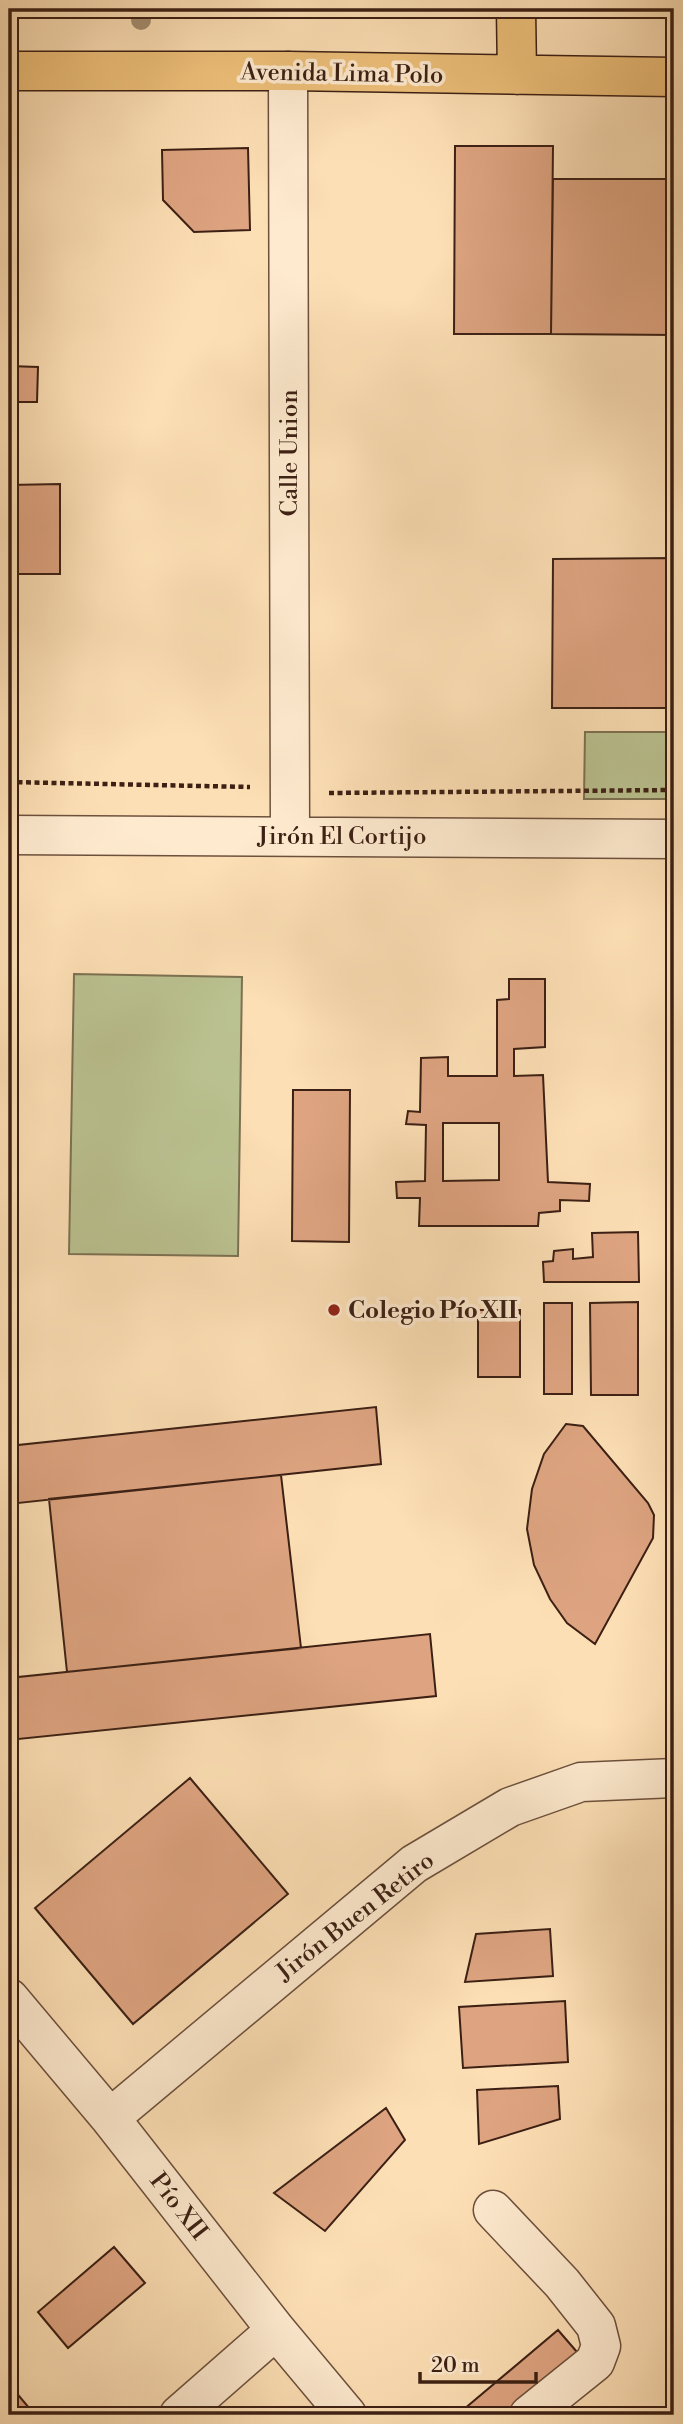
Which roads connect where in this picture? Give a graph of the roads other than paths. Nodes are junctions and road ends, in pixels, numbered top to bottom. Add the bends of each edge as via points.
1 (516, 9) edge
2 (9, 71) edge
3 (288, 71) junction
4 (517, 75) junction
5 (674, 77) edge
6 (9, 835) edge
7 (290, 835) junction
8 (674, 839) edge
9 (674, 1778) edge
10 (10, 2004) edge
11 (110, 2118) junction
12 (493, 2210) dead end
13 (276, 2330) junction
14 (179, 2415) edge
15 (347, 2415) edge
16 (529, 2415) edge

1 - 4 main road
2 - 3 main road, Avenida Lima Polo
3 - 4 main road, Avenida Lima Polo
3 - 7 street, Calle Union
4 - 5 main road, Avenida Lima Polo
6 - 7 street, Jirón El Cortijo
7 - 8 street, Jirón El Cortijo
9 - 11 street, Jirón Buen Retiro via 581,1782 510,1807 414,1864
10 - 11 street, Pío XII
11 - 13 street, Pío XII
12 - 16 street via 562,2283 596,2326 601,2346 595,2362
13 - 14 street
13 - 15 street, Pío XII

